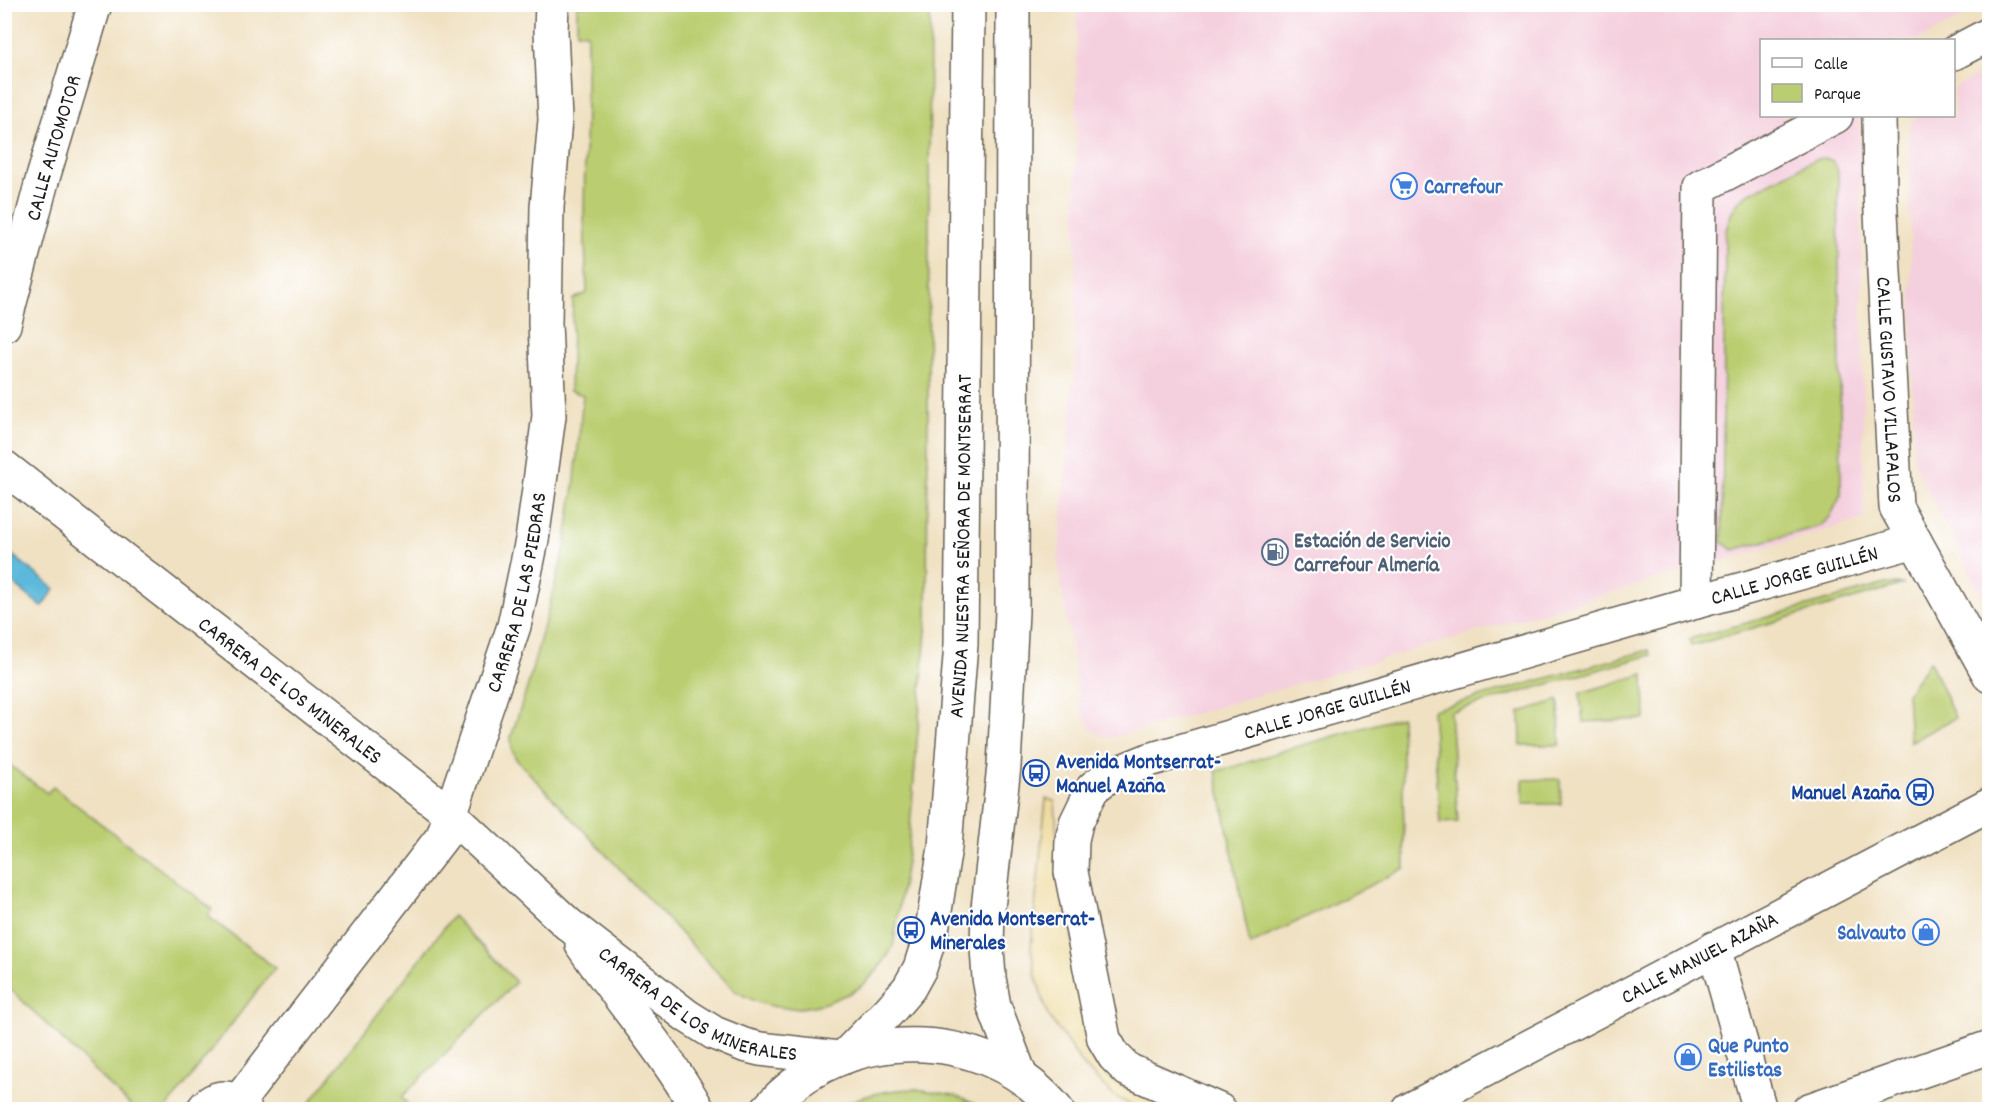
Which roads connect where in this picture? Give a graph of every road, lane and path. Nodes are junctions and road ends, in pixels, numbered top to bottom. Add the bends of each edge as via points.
1 (95, 4) edge
2 (552, 4) edge
3 (968, 4) edge
4 (1013, 4) edge
5 (1989, 34) edge
6 (1955, 52) edge
7 (1834, 117) edge
8 (1879, 117) edge
9 (4, 325) edge
10 (4, 467) edge
11 (1915, 541) junction
12 (1696, 602) junction
13 (1989, 676) edge
14 (1989, 804) edge
15 (449, 813) junction
16 (568, 924) junction
17 (1714, 948) junction
18 (1989, 1047) edge
19 (842, 1057) junction
20 (1021, 1077) junction
21 (242, 1106) edge
22 (1057, 1108) edge
23 (203, 1110) edge
24 (698, 1110) edge
25 (767, 1110) edge
26 (1219, 1110) edge
27 (1409, 1110) edge
28 (1760, 1110) edge
29 (1809, 1110) edge

1 - 9 street, CALLE AUTOMOTOR
2 - 15 street, CARRERA DE LAS PIEDRAS via 555,120 547,207 549,416 532,540 514,626
3 - 19 street, AVENIDA NUESTRA SEÑORA DE MONTSERRAT via 961,644 945,847 932,930 920,968 890,1010
4 - 20 street via 1012,612 1004,766 987,948 994,1006
5 - 6 street
7 - 12 street via 1700,187
8 - 11 street, CALLE GUSTAVO VILLAPALOS via 1896,507
10 - 15 street, CARRERA DE LOS MINERALES
11 - 12 street, CALLE JORGE GUILLÉN
11 - 13 street, CALLE GUSTAVO VILLAPALOS
12 - 26 street, CALLE JORGE GUILLÉN via 1149,760 1107,777 1093,788 1072,840 1071,872 1104,1039 1128,1070
14 - 17 street, CALLE MANUEL AZAÑA
15 - 16 street, CARRERA DE LOS MINERALES
15 - 21 street, CARRERA DE LAS PIEDRAS via 443,836
16 - 19 street, CARRERA DE LOS MINERALES via 714,1033 759,1049
16 - 24 street, CARRERA DE LOS MINERALES via 610,987 673,1066
17 - 27 street, CALLE MANUEL AZAÑA
17 - 28 street
18 - 29 street
19 - 20 street via 879,1046 935,1045 989,1059
19 - 25 street via 804,1077
20 - 22 street
21 - 23 street, CARRERA DE LAS PIEDRAS via 220,1098

